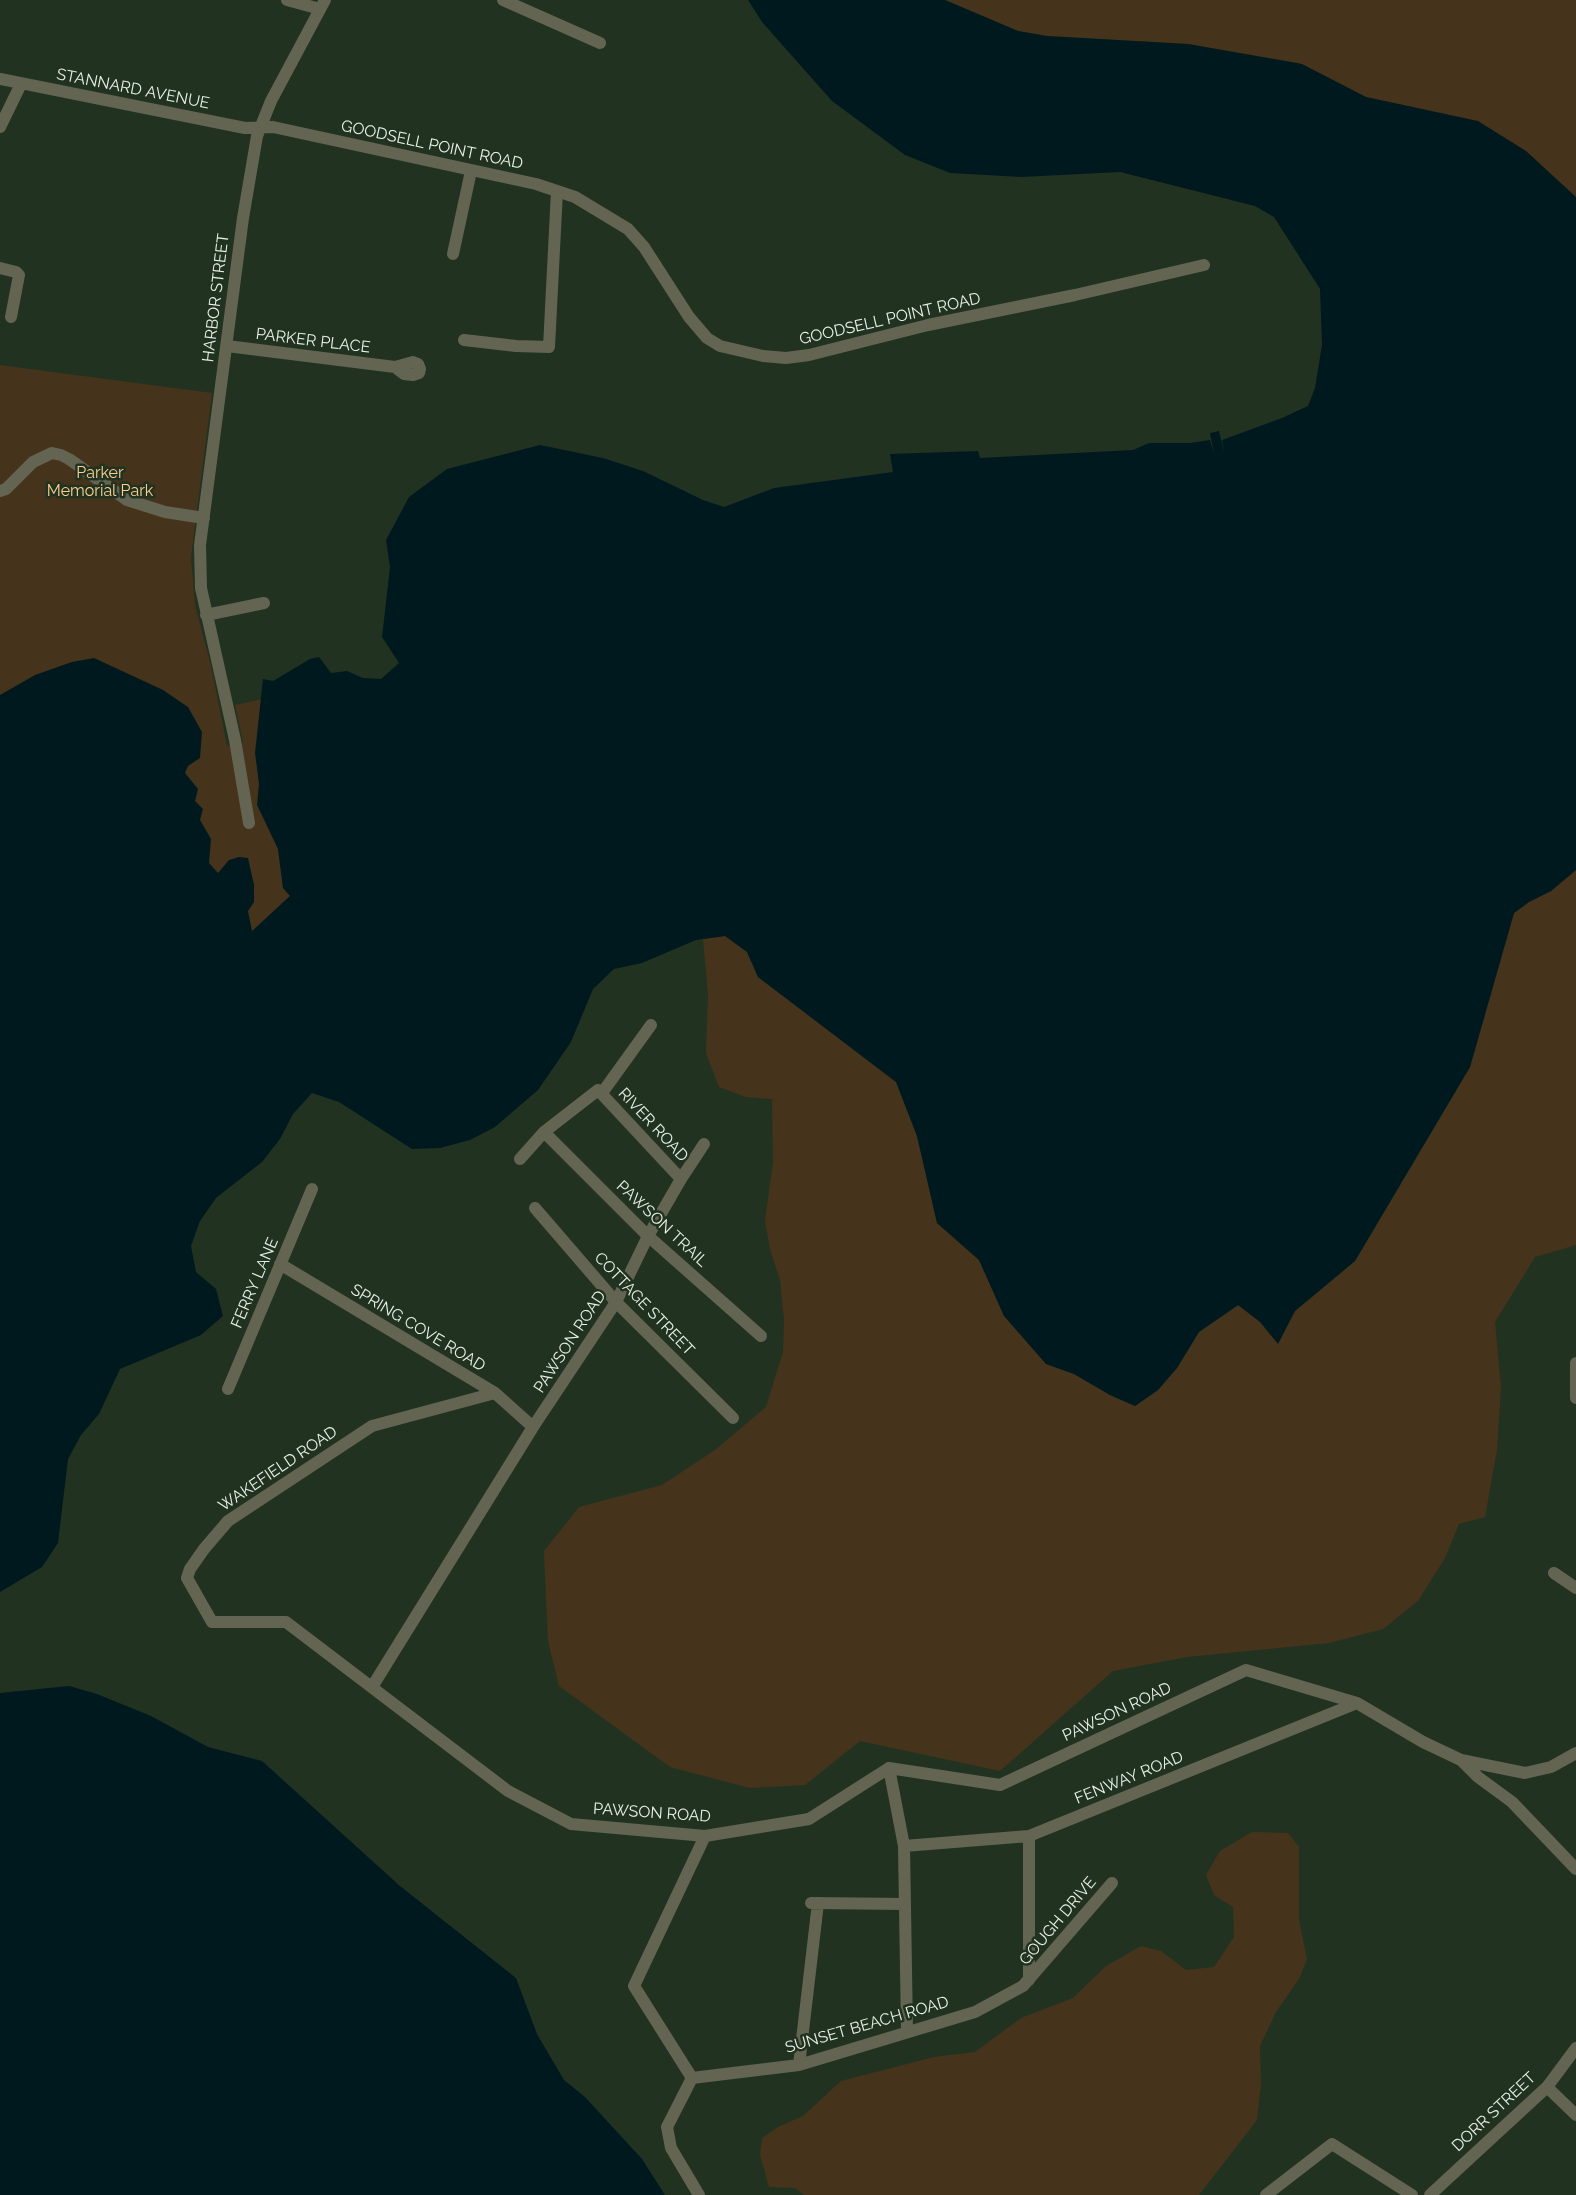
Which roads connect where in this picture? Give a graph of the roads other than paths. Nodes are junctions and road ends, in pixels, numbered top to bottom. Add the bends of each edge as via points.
1 (287, 0) edge
2 (503, 0) edge
3 (322, 5) edge
4 (600, 43) dead end
5 (0, 80) edge
6 (21, 84) junction
7 (0, 127) edge
8 (259, 128) junction
9 (471, 171) junction
10 (557, 191) junction
11 (453, 254) dead end
12 (1204, 265) dead end
13 (0, 268) edge
14 (10, 317) dead end
15 (464, 340) dead end
16 (226, 346) junction
17 (395, 368) dead end
18 (0, 491) edge
19 (204, 518) junction
20 (264, 603) dead end
21 (206, 615) junction
22 (249, 823) dead end
23 (651, 1025) dead end
24 (602, 1093) junction
25 (544, 1132) junction
26 (704, 1144) dead end
27 (520, 1159) dead end
28 (681, 1179) junction
29 (312, 1189) dead end
30 (535, 1208) dead end
31 (648, 1236) junction
32 (280, 1264) junction
33 (616, 1302) junction
34 (761, 1335) dead end
35 (1576, 1363) edge
36 (228, 1389) dead end
37 (495, 1393) junction
38 (1576, 1398) edge
39 (733, 1418) dead end
40 (533, 1427) junction
41 (1554, 1573) dead end
42 (1576, 1588) edge
43 (372, 1687) junction
44 (1357, 1703) junction
45 (1576, 1753) edge
46 (1461, 1760) junction
47 (889, 1768) junction
48 (705, 1836) junction
49 (1029, 1836) junction
50 (904, 1846) junction
51 (1576, 1869) edge
52 (1112, 1883) dead end
53 (904, 1904) junction
54 (1029, 1980) junction
55 (907, 2031) junction
56 (1576, 2048) edge
57 (799, 2065) junction
58 (692, 2078) junction
59 (1546, 2087) junction
60 (1576, 2115) edge
61 (699, 2195) edge
62 (1266, 2195) edge
63 (1412, 2195) edge
64 (1430, 2195) edge

1 - 3 street
2 - 4 street
3 - 8 street, HARBOR STREET
5 - 6 street, STANNARD AVENUE
6 - 7 street
6 - 8 street, STANNARD AVENUE
8 - 9 street, GOODSELL POINT ROAD via 273,127
8 - 16 street, HARBOR STREET
9 - 10 street, GOODSELL POINT ROAD
9 - 11 street
10 - 12 street, GOODSELL POINT ROAD via 596,208 627,229 644,247 707,338 720,346 763,356 809,355
10 - 15 street via 549,347
13 - 14 street via 19,275
16 - 17 street, PARKER PLACE
16 - 19 street, HARBOR STREET
18 - 19 street via 33,462 52,453 69,459 127,500 165,512
19 - 21 street, HARBOR STREET via 200,571
20 - 21 street
21 - 22 street, HARBOR STREET
23 - 24 street
24 - 25 street, RIVER ROAD via 598,1090
24 - 28 street, RIVER ROAD
25 - 27 street, RIVER ROAD
25 - 31 street, PAWSON TRAIL
26 - 28 street, PAWSON ROAD
28 - 31 street, PAWSON ROAD
29 - 32 street, FERRY LANE
30 - 33 street, COTTAGE STREET
31 - 33 street, PAWSON ROAD
31 - 34 street, PAWSON TRAIL
32 - 36 street, FERRY LANE
32 - 37 street, SPRING COVE ROAD
33 - 39 street, COTTAGE STREET
33 - 40 street, PAWSON ROAD
35 - 38 street
37 - 40 street, SPRING COVE ROAD
37 - 43 street, WAKEFIELD ROAD via 372,1426 228,1521 190,1569 187,1578 212,1622 286,1622
40 - 43 street, PAWSON ROAD
41 - 42 street
43 - 48 street, PAWSON ROAD via 508,1791 571,1824
44 - 46 street, PAWSON ROAD
44 - 47 street, PAWSON ROAD via 1246,1671 1000,1785
44 - 49 street, FENWAY ROAD
45 - 46 street via 1551,1767 1525,1773
46 - 51 street, PAWSON ROAD via 1512,1802
47 - 48 street, PAWSON ROAD via 810,1820
47 - 50 street
48 - 58 street via 634,1986
49 - 50 street, FENWAY ROAD
49 - 54 street
50 - 53 street
52 - 54 street, GOUGH DRIVE
53 - 55 street
53 - 57 street via 814,1903
54 - 55 street, SUNSET BEACH ROAD via 975,2012
55 - 57 street, SUNSET BEACH ROAD
56 - 59 street, DORR STREET
57 - 58 street, SUNSET BEACH ROAD
58 - 61 street via 667,2127 671,2148
59 - 60 street
59 - 64 street, DORR STREET
62 - 63 street via 1332,2144

